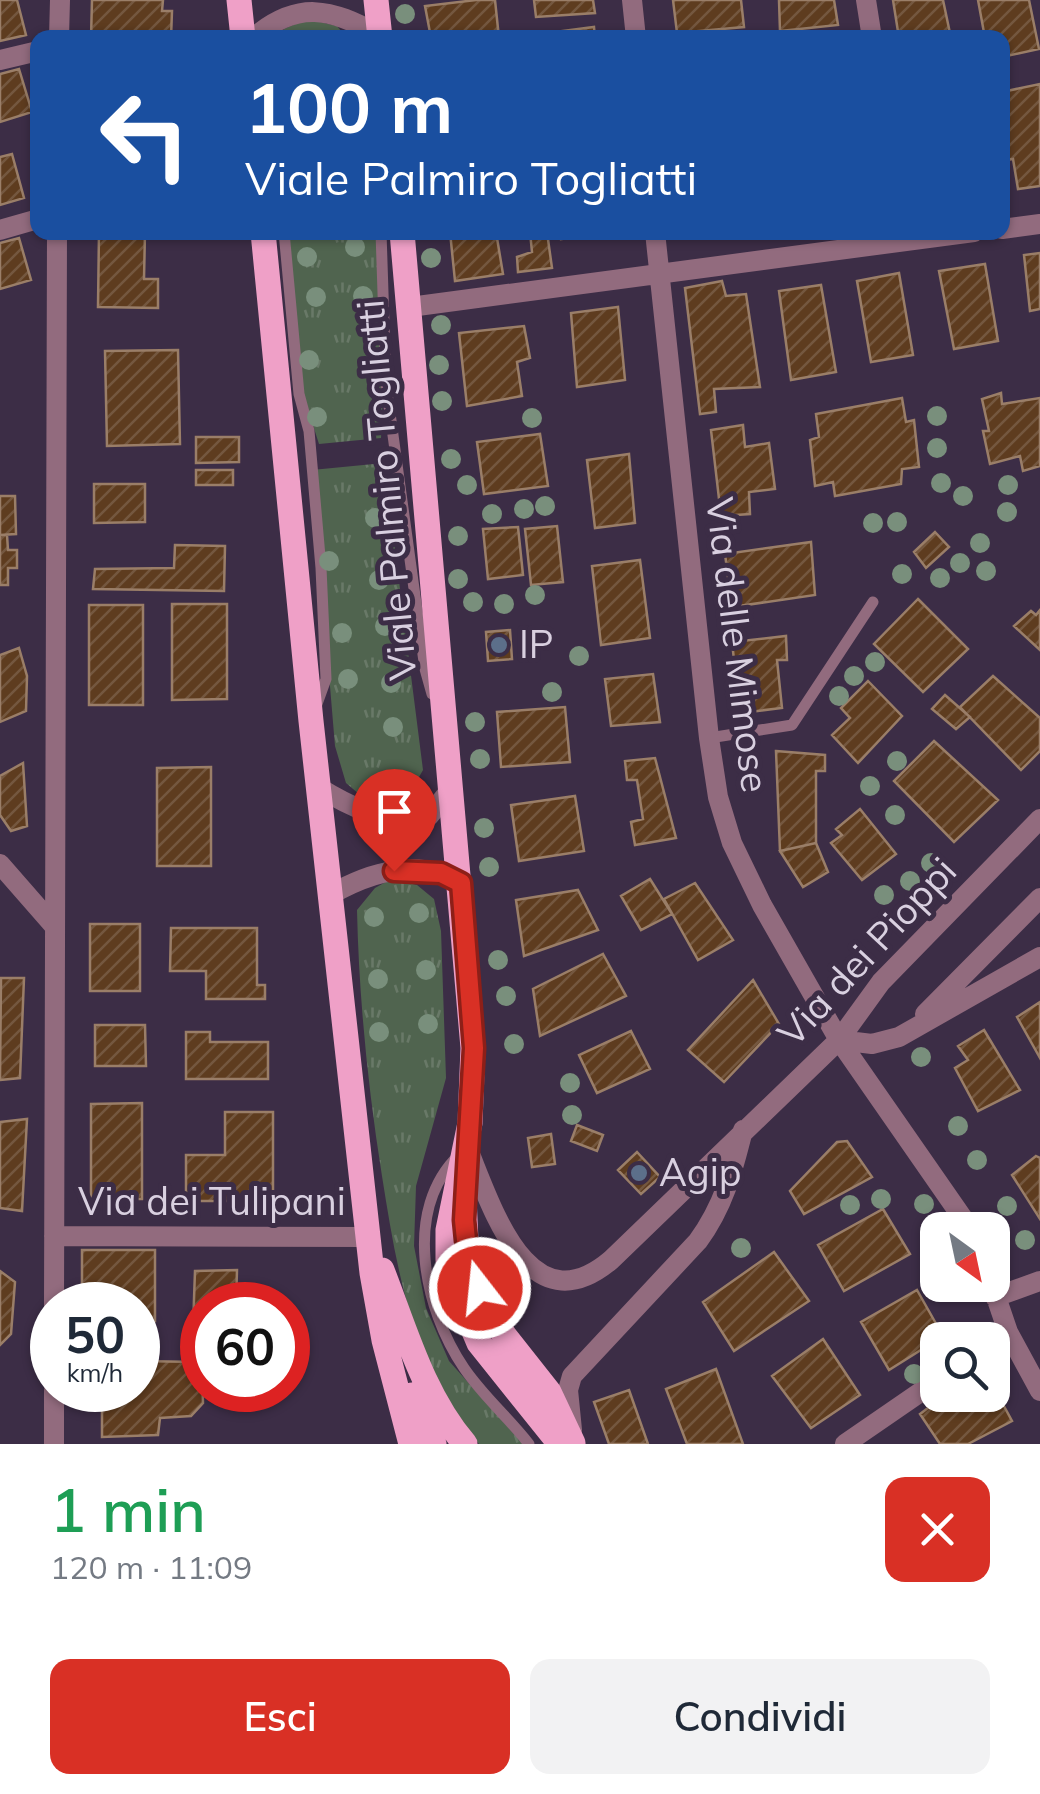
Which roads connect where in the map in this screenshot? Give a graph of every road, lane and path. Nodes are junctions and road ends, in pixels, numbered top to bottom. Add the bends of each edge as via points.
1 (60, 0) edge
2 (239, 0) edge
3 (376, 0) edge
4 (632, 0) edge
5 (866, 0) edge
6 (60, 30) edge
7 (242, 30) edge
8 (261, 30) edge
9 (368, 30) edge
10 (378, 30) edge
11 (635, 30) edge
12 (871, 30) edge
13 (30, 53) edge
14 (0, 60) edge
15 (30, 221) edge
16 (1040, 224) edge
17 (1010, 228) edge
18 (0, 230) edge
19 (58, 240) edge
20 (264, 240) edge
21 (285, 240) edge
22 (381, 240) edge
23 (403, 240) edge
24 (656, 240) edge
25 (886, 240) edge
26 (659, 273) junction
27 (410, 308) junction
28 (873, 602) dead end
29 (311, 721) junction
30 (709, 738) junction
31 (446, 741) junction
32 (318, 787) junction
33 (450, 789) junction
34 (1040, 819) edge
35 (0, 864) edge
36 (461, 883) junction
37 (330, 895) junction
38 (1040, 898) edge
39 (55, 927) junction
40 (1040, 957) edge
41 (906, 1034) junction
42 (839, 1040) junction
43 (743, 1130) junction
44 (466, 1147) junction
45 (958, 1212) edge
46 (54, 1236) junction
47 (369, 1237) junction
48 (1040, 1281) edge
49 (54, 1282) edge
50 (1010, 1288) edge
51 (376, 1297) junction
52 (1010, 1350) edge
53 (1040, 1391) edge
54 (920, 1392) edge
55 (399, 1403) junction
56 (54, 1412) edge
57 (569, 1443) edge
58 (54, 1444) edge
59 (396, 1444) edge
60 (411, 1444) edge
61 (434, 1444) edge
62 (466, 1444) edge
63 (529, 1444) edge
64 (845, 1444) edge

1 - 6 street
2 - 7 main road
3 - 10 main road
4 - 11 street
5 - 12 street
8 - 9 street via 278,16 309,8
13 - 14 street
15 - 18 street
16 - 17 street
19 - 39 street
20 - 29 main road, Viale Palmiro Togliatti
21 - 29 lane, Viale Palmiro Togliatti via 320,568 326,679
22 - 31 lane, Viale Palmiro Togliatti via 386,384 398,480 425,669
23 - 27 main road, Viale Palmiro Togliatti
24 - 26 street, Via delle Mimose
25 - 26 street
26 - 27 street
26 - 30 street, Via delle Mimose
27 - 31 main road, Viale Palmiro Togliatti
28 - 30 lane via 792,725
29 - 32 main road, Viale Palmiro Togliatti
30 - 42 street, Via delle Mimose via 732,843
31 - 33 main road, Viale Palmiro Togliatti
32 - 33 street via 361,812 404,819 429,816
32 - 37 main road, Viale Palmiro Togliatti
33 - 36 main road, Viale Palmiro Togliatti
34 - 42 street, Via dei Pioppi via 881,982
35 - 39 street
36 - 37 street via 432,872 379,872
36 - 44 main road, Viale Palmiro Togliatti via 474,1048
37 - 47 main road, Viale Palmiro Togliatti
38 - 41 street
39 - 46 street
40 - 41 street
41 - 42 street via 872,1044
42 - 43 street, Via dei Pioppi
42 - 45 street, Via delle Mimose
43 - 44 street, Via dei Pioppi via 611,1260 570,1280 542,1276 520,1257
43 - 57 street via 730,1180 698,1242 572,1376
44 - 57 main road, Viale Palmiro Togliatti via 447,1238 454,1284 489,1359
44 - 63 lane via 441,1174 428,1208 424,1235 432,1297 467,1372
46 - 47 street, Via dei Tulipani
46 - 49 street
47 - 51 main road, Viale Palmiro Togliatti
47 - 62 main road, Viale Palmiro Togliatti via 427,1382
48 - 50 street
51 - 55 main road, Viale Palmiro Togliatti
51 - 61 main road, Viale Palmiro Togliatti
52 - 53 street
54 - 64 street
55 - 59 main road, Viale Palmiro Togliatti
55 - 60 main road, Viale Palmiro Togliatti
56 - 58 street

